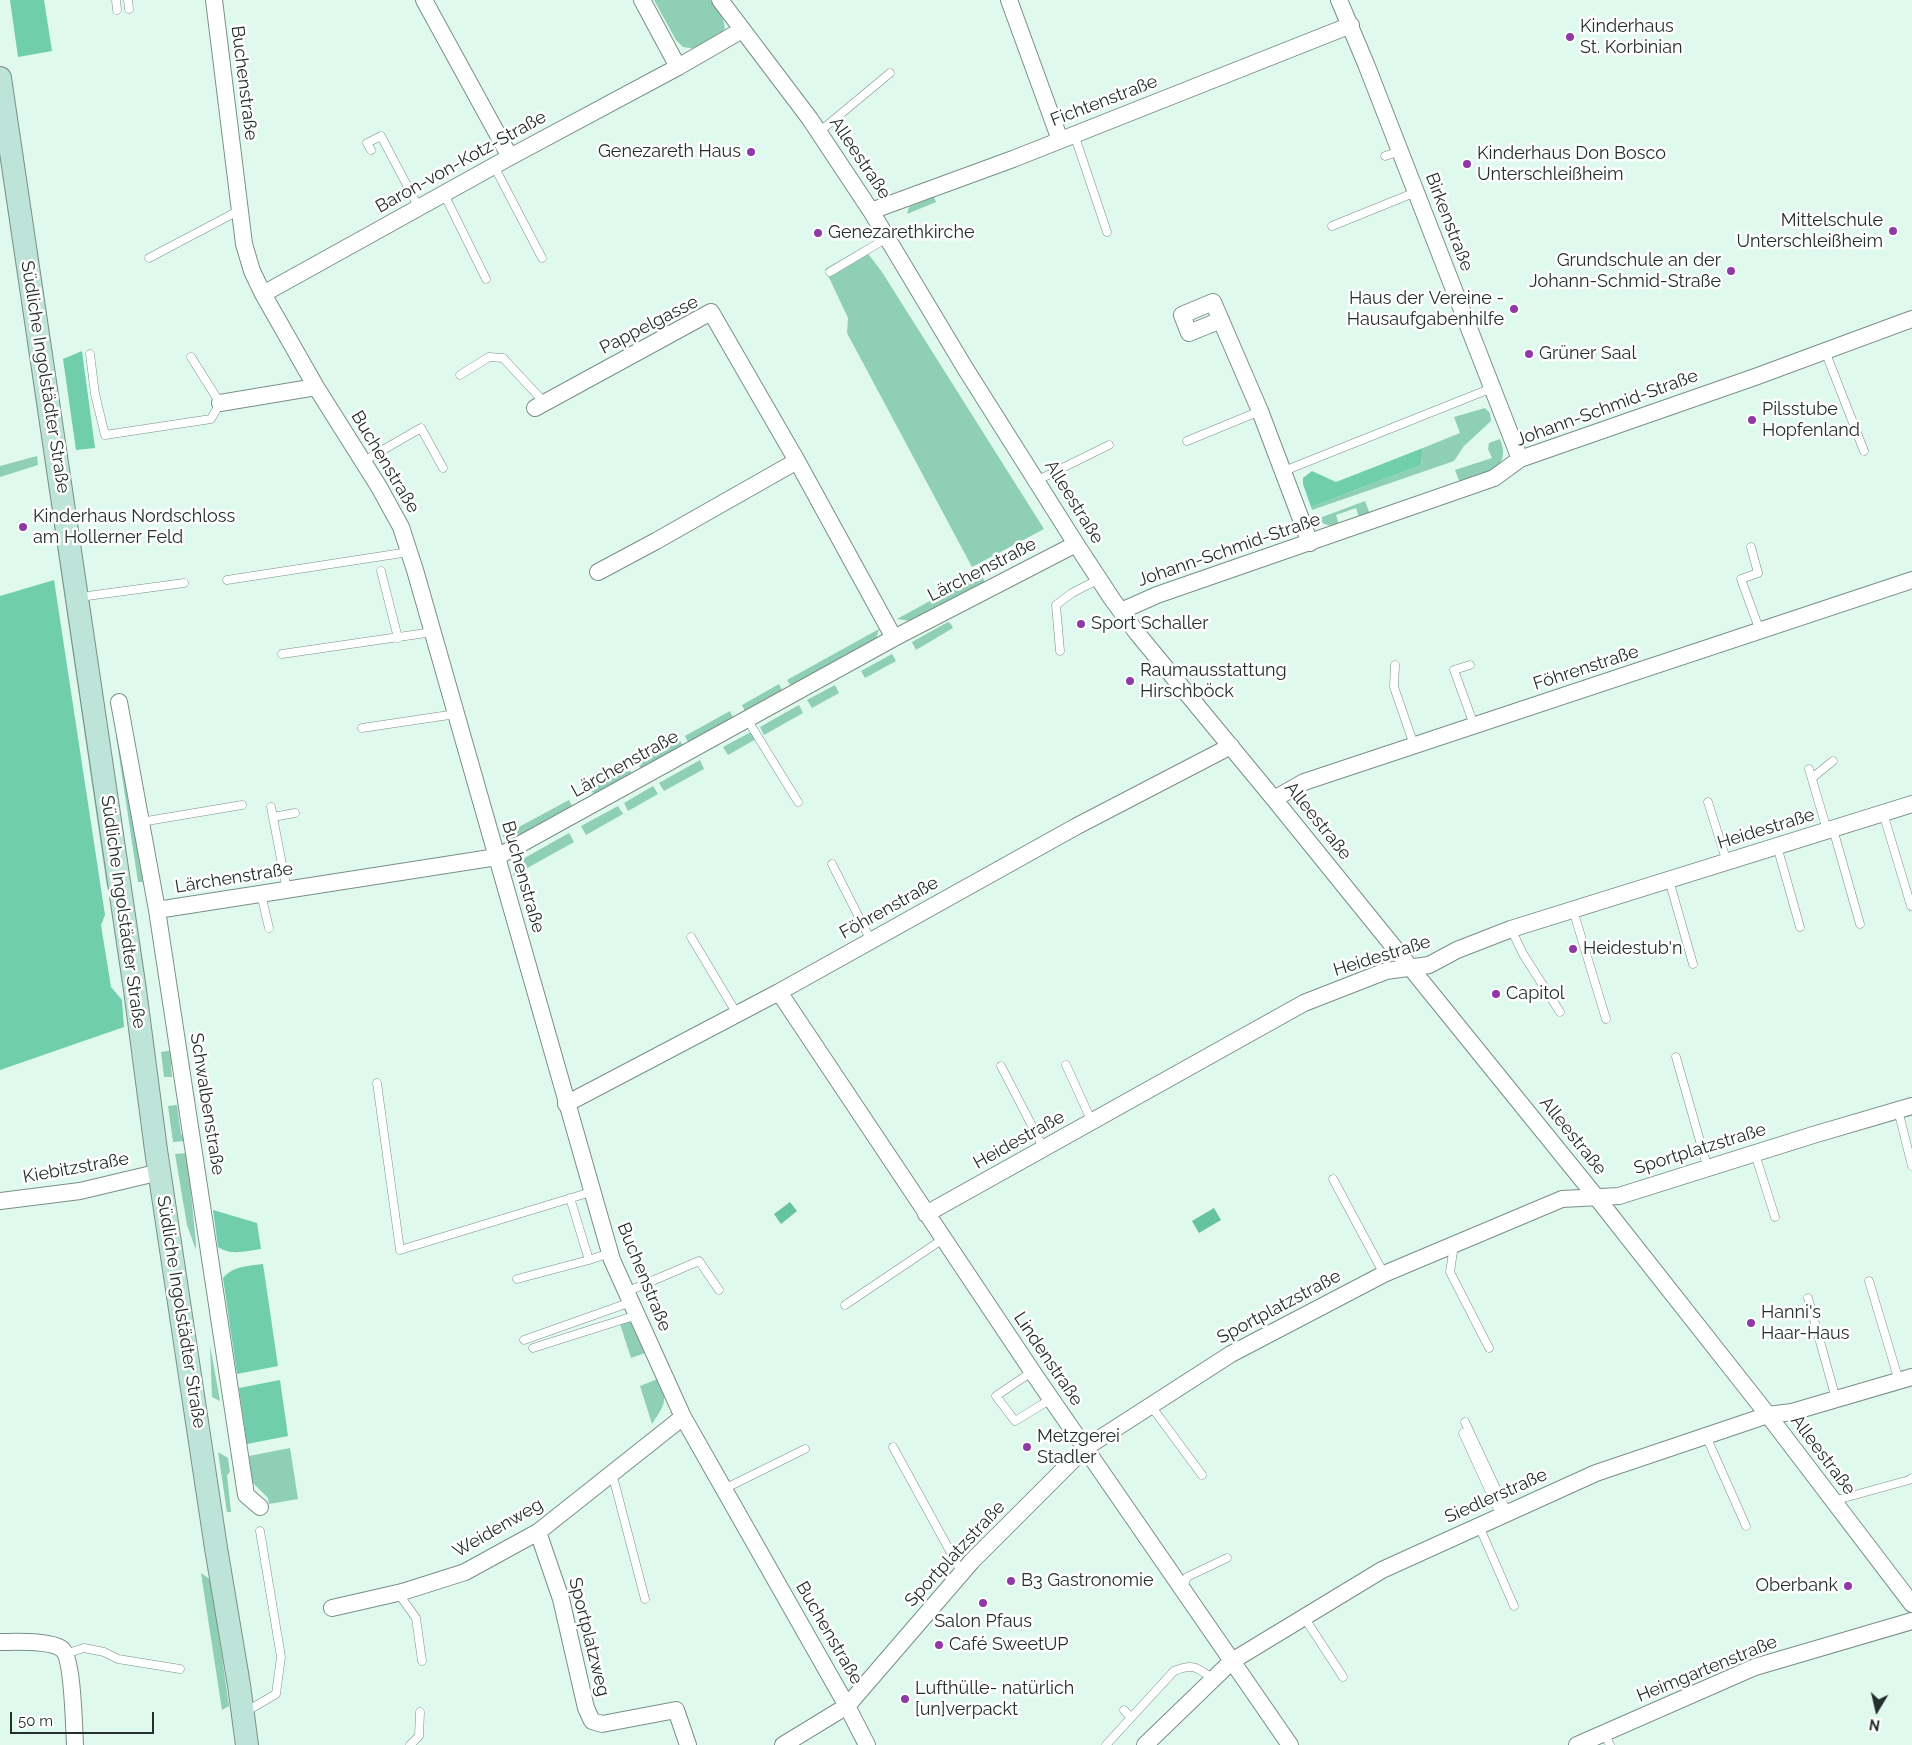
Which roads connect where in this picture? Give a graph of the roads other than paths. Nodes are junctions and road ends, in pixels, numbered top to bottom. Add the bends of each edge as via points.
1 (116, 0) edge
2 (128, 0) edge
3 (214, 0) edge
4 (424, 0) edge
5 (642, 0) edge
6 (720, 0) edge
7 (1009, 0) edge
8 (1339, 0) edge
9 (129, 9) dead end
10 (117, 10) dead end
11 (1351, 25) junction
12 (742, 30) junction
13 (678, 66) junction
14 (890, 73) dead end
15 (0, 78) edge
16 (819, 132) junction
17 (1067, 137) junction
18 (371, 150) dead end
19 (510, 157) junction
20 (494, 166) junction
21 (1416, 192) junction
22 (444, 194) junction
23 (418, 208) junction
24 (240, 210) junction
25 (871, 211) junction
26 (1332, 226) dead end
27 (1107, 232) dead end
28 (887, 238) junction
29 (150, 258) dead end
30 (542, 258) dead end
31 (830, 272) dead end
32 (486, 279) dead end
33 (263, 294) junction
34 (1912, 319) edge
35 (1220, 320) dead end
36 (1825, 351) junction
37 (90, 354) dead end
38 (191, 357) dead end
39 (460, 375) dead end
40 (316, 387) junction
41 (1492, 388) junction
42 (220, 403) junction
43 (540, 405) joint
44 (1260, 411) junction
45 (1187, 441) dead end
46 (1109, 445) dead end
47 (1864, 451) dead end
48 (1520, 459) junction
49 (796, 461) junction
50 (362, 462) junction
51 (443, 468) dead end
52 (1284, 472) junction
53 (1036, 481) junction
54 (1310, 543) junction
55 (1076, 544) junction
56 (1751, 547) dead end
57 (409, 552) junction
58 (381, 571) dead end
59 (598, 572) dead end
60 (1099, 579) junction
61 (227, 580) dead end
62 (1912, 580) edge
63 (184, 583) dead end
64 (77, 597) junction
65 (1121, 611) junction
66 (1760, 631) junction
67 (433, 632) junction
68 (398, 638) junction
69 (894, 638) junction
70 (1060, 651) dead end
71 (282, 654) dead end
72 (1470, 665) dead end
73 (1395, 666) dead end
74 (119, 702) dead end
75 (456, 714) junction
76 (747, 719) junction
77 (1474, 725) junction
78 (362, 728) dead end
79 (1414, 745) junction
80 (1231, 746) junction
81 (1834, 761) dead end
82 (1809, 769) dead end
83 (1812, 778) junction
84 (1274, 799) junction
85 (798, 802) dead end
86 (1708, 802) dead end
87 (1912, 804) edge
88 (242, 805) dead end
89 (271, 807) dead end
90 (295, 812) dead end
91 (1883, 813) junction
92 (273, 817) junction
93 (141, 822) junction
94 (1830, 830) junction
95 (1777, 846) junction
96 (497, 857) junction
97 (1728, 862) junction
98 (832, 864) dead end
99 (1669, 880) junction
100 (287, 890) junction
101 (261, 894) junction
102 (1911, 906) edge
103 (158, 910) junction
104 (1573, 910) junction
105 (1860, 924) dead end
106 (1800, 927) dead end
107 (269, 928) dead end
108 (1511, 929) junction
109 (692, 937) dead end
110 (872, 941) junction
111 (1692, 964) dead end
112 (1411, 967) junction
113 (779, 992) junction
114 (1560, 1012) dead end
115 (737, 1014) junction
116 (1606, 1019) dead end
117 (1676, 1057) dead end
118 (1066, 1065) dead end
119 (1001, 1066) dead end
120 (376, 1084) dead end
121 (566, 1104) junction
122 (1905, 1108) edge
123 (1092, 1122) junction
124 (1044, 1149) junction
125 (1755, 1154) junction
126 (1912, 1166) edge
127 (1708, 1169) junction
128 (160, 1172) junction
129 (1334, 1179) dead end
130 (591, 1192) junction
131 (570, 1198) junction
132 (1597, 1198) junction
133 (0, 1201) edge
134 (926, 1214) junction
135 (1775, 1217) dead end
136 (943, 1239) junction
137 (1454, 1245) junction
138 (610, 1253) junction
139 (589, 1260) junction
140 (1384, 1274) junction
141 (517, 1279) dead end
142 (1869, 1281) dead end
143 (719, 1290) dead end
144 (1808, 1298) dead end
145 (631, 1303) junction
146 (845, 1305) dead end
147 (524, 1340) dead end
148 (533, 1348) dead end
149 (1489, 1348) dead end
150 (1032, 1371) junction
151 (1906, 1379) edge
152 (1051, 1399) junction
153 (1836, 1399) junction
154 (1151, 1406) junction
155 (1768, 1415) junction
156 (683, 1417) junction
157 (1465, 1422) dead end
158 (1463, 1433) dead end
159 (1706, 1436) junction
160 (894, 1447) dead end
161 (1084, 1448) junction
162 (805, 1449) dead end
163 (612, 1473) junction
164 (1202, 1475) dead end
165 (1912, 1478) edge
166 (724, 1490) junction
167 (1833, 1500) junction
168 (260, 1508) dead end
169 (1504, 1515) junction
170 (1479, 1526) junction
171 (1746, 1526) dead end
172 (260, 1531) dead end
173 (538, 1532) junction
174 (1227, 1558) dead end
175 (962, 1573) junction
176 (1182, 1589) junction
177 (398, 1593) junction
178 (645, 1598) dead end
179 (1912, 1604) edge
180 (1514, 1606) dead end
181 (332, 1608) dead end
182 (1304, 1617) junction
183 (1912, 1621) edge
184 (0, 1642) edge
185 (65, 1654) junction
186 (1232, 1661) junction
187 (422, 1662) dead end
188 (180, 1669) dead end
189 (1343, 1677) dead end
190 (1213, 1679) junction
191 (847, 1706) junction
192 (1124, 1710) dead end
193 (420, 1712) dead end
194 (243, 1714) junction
195 (1131, 1718) junction
196 (1607, 1739) edge
197 (75, 1745) edge
198 (247, 1745) edge
199 (410, 1745) edge
200 (688, 1745) edge
201 (783, 1745) edge
202 (867, 1745) edge
203 (1106, 1745) edge
204 (1145, 1745) edge
205 (1290, 1745) edge
206 (1577, 1745) edge

1 - 10 lane
2 - 9 lane
3 - 24 street, Buchenstraße
4 - 19 street
5 - 13 street
6 - 12 street, Alleestraße
7 - 17 street
8 - 11 street, Birkenstraße
11 - 17 street, Fichtenstraße
11 - 21 street, Birkenstraße via 1393,153
12 - 13 street
12 - 16 street, Alleestraße
13 - 19 street, Baron-von-Kotz-Straße
14 - 16 lane
15 - 64 street, Südliche Ingolstädter Straße
16 - 25 street, Alleestraße
17 - 25 street, Fichtenstraße
17 - 27 lane
18 - 23 lane via 367,143 381,136
19 - 20 street, Baron-von-Kotz-Straße
20 - 22 street, Baron-von-Kotz-Straße
20 - 30 lane
21 - 26 lane
21 - 41 street, Birkenstraße
22 - 23 street, Baron-von-Kotz-Straße
22 - 32 lane
23 - 33 street, Baron-von-Kotz-Straße
24 - 29 lane
24 - 33 street, Buchenstraße via 244,244
25 - 28 street, Alleestraße
28 - 31 lane
28 - 53 street, Alleestraße
33 - 40 street, Buchenstraße
34 - 36 street, Johann-Schmid-Straße
35 - 44 street
36 - 47 lane
36 - 48 street, Johann-Schmid-Straße
37 - 42 lane via 105,435 211,419
38 - 42 lane
39 - 43 lane via 489,357 503,358
40 - 42 street
40 - 50 street, Buchenstraße
41 - 48 street, Birkenstraße
41 - 52 lane
43 - 49 street, Pappelgasse via 711,312
44 - 45 lane
44 - 52 street
46 - 53 lane
48 - 54 street, Johann-Schmid-Straße via 1494,478
49 - 59 street
49 - 69 street, Pappelgasse
50 - 51 lane via 421,428
50 - 57 street, Buchenstraße via 402,528
52 - 54 street
53 - 55 street, Alleestraße
54 - 65 street, Johann-Schmid-Straße via 1157,595
55 - 60 street, Alleestraße
55 - 69 street, Lärchenstraße
56 - 66 lane via 1758,573 1740,579
57 - 61 lane
57 - 67 street, Buchenstraße
58 - 68 lane
60 - 65 street, Alleestraße
60 - 70 lane via 1056,605
62 - 66 street, Föhrenstraße
63 - 64 lane
64 - 128 street, Südliche Ingolstädter Straße
65 - 80 street, Alleestraße
66 - 77 street, Föhrenstraße
67 - 68 lane
67 - 75 street, Buchenstraße
68 - 71 lane
69 - 76 street, Lärchenstraße
72 - 77 lane via 1454,670
73 - 79 lane via 1394,687
74 - 93 street, Schwalbenstraße
75 - 78 lane
75 - 96 street, Buchenstraße
76 - 85 lane
76 - 96 street, Lärchenstraße
77 - 79 street, Föhrenstraße
79 - 84 street, Föhrenstraße via 1304,782
80 - 84 street, Alleestraße
80 - 110 street, Föhrenstraße via 1077,826
81 - 83 lane
82 - 83 lane
83 - 94 lane
84 - 112 street, Alleestraße
86 - 97 lane
87 - 91 street, Heidestraße
88 - 93 lane
89 - 92 lane
90 - 92 lane
91 - 94 street, Heidestraße
91 - 102 lane
92 - 100 lane
93 - 103 street, Schwalbenstraße
94 - 95 street, Heidestraße
94 - 105 lane
95 - 97 street, Heidestraße
95 - 106 lane
96 - 100 street, Lärchenstraße
96 - 121 street, Buchenstraße
97 - 99 street, Heidestraße
98 - 110 lane
99 - 104 street, Heidestraße
99 - 111 lane
100 - 101 street, Lärchenstraße
101 - 103 street, Lärchenstraße
101 - 107 lane
103 - 168 street, Schwalbenstraße via 246,1495
104 - 108 street, Heidestraße
104 - 116 lane
108 - 112 street, Heidestraße via 1429,965
108 - 114 lane
109 - 115 lane
110 - 113 street, Föhrenstraße
112 - 123 street, Heidestraße via 1386,972 1304,1003
112 - 132 street, Alleestraße
113 - 115 street, Föhrenstraße
113 - 134 street, Lindenstraße
115 - 121 street, Föhrenstraße
117 - 127 lane
118 - 123 lane
119 - 124 lane
120 - 131 lane via 400,1250
121 - 130 street, Buchenstraße
122 - 125 street, Sportplatzstraße
122 - 126 lane
123 - 124 street, Heidestraße
124 - 134 street, Heidestraße
125 - 127 street, Sportplatzstraße
125 - 135 lane
127 - 132 street, Sportplatzstraße via 1619,1196
128 - 133 street, Kiebitzstraße via 80,1196
128 - 194 street, Südliche Ingolstädter Straße
129 - 140 lane
130 - 131 lane
130 - 138 street, Buchenstraße
131 - 139 lane
132 - 137 street, Sportplatzstraße via 1562,1199
132 - 155 street, Alleestraße
134 - 136 street, Lindenstraße
136 - 146 lane
136 - 150 street, Lindenstraße
137 - 140 street, Sportplatzstraße
137 - 149 lane via 1450,1272
138 - 139 lane
138 - 145 street, Buchenstraße
139 - 141 lane
140 - 154 street, Sportplatzstraße via 1231,1354
142 - 151 lane
143 - 145 lane via 699,1261
144 - 153 lane
145 - 147 lane
145 - 148 lane
145 - 156 street, Buchenstraße
150 - 152 street, Lindenstraße
150 - 152 lane via 996,1396 1015,1421
151 - 153 street, Siedlerstraße
152 - 161 street, Lindenstraße
153 - 155 street, Siedlerstraße via 1792,1412
154 - 161 street, Sportplatzstraße
154 - 164 lane
155 - 159 street, Siedlerstraße
155 - 167 street, Alleestraße
156 - 163 street, Weidenweg
156 - 166 street, Buchenstraße
157 - 169 lane
158 - 169 lane
159 - 169 street, Siedlerstraße via 1596,1473
159 - 171 lane
160 - 175 lane
161 - 175 street, Sportplatzstraße
161 - 176 street, Lindenstraße
162 - 166 lane
163 - 173 street, Weidenweg
163 - 178 lane
165 - 167 lane
166 - 191 street, Buchenstraße
167 - 179 street, Alleestraße
169 - 170 street, Siedlerstraße
170 - 180 lane
170 - 182 street, Siedlerstraße via 1382,1570
172 - 194 lane via 281,1657 276,1694
173 - 177 street, Weidenweg via 465,1572
173 - 200 street, Sportplatzweg via 561,1599 586,1708 592,1721 602,1724 676,1710
174 - 176 lane via 1187,1577
175 - 191 street, Sportplatzstraße
176 - 186 street, Lindenstraße
177 - 181 street, Weidenweg
177 - 187 lane via 416,1618
182 - 186 street, Siedlerstraße
182 - 189 lane
183 - 196 street, Heimgartenstraße via 1755,1667
184 - 185 street via 47,1644 62,1649
185 - 188 lane via 84,1648 118,1659
185 - 197 street via 70,1673
186 - 190 street, Siedlerstraße
186 - 205 street, Lindenstraße
190 - 195 lane via 1198,1668 1186,1666 1174,1671
190 - 204 street, Siedlerstraße
191 - 201 street, Sportplatzstraße
191 - 202 street, Buchenstraße
192 - 195 lane
193 - 199 lane via 419,1736
194 - 198 street, Südliche Ingolstädter Straße
195 - 203 lane
196 - 206 street, Heimgartenstraße

